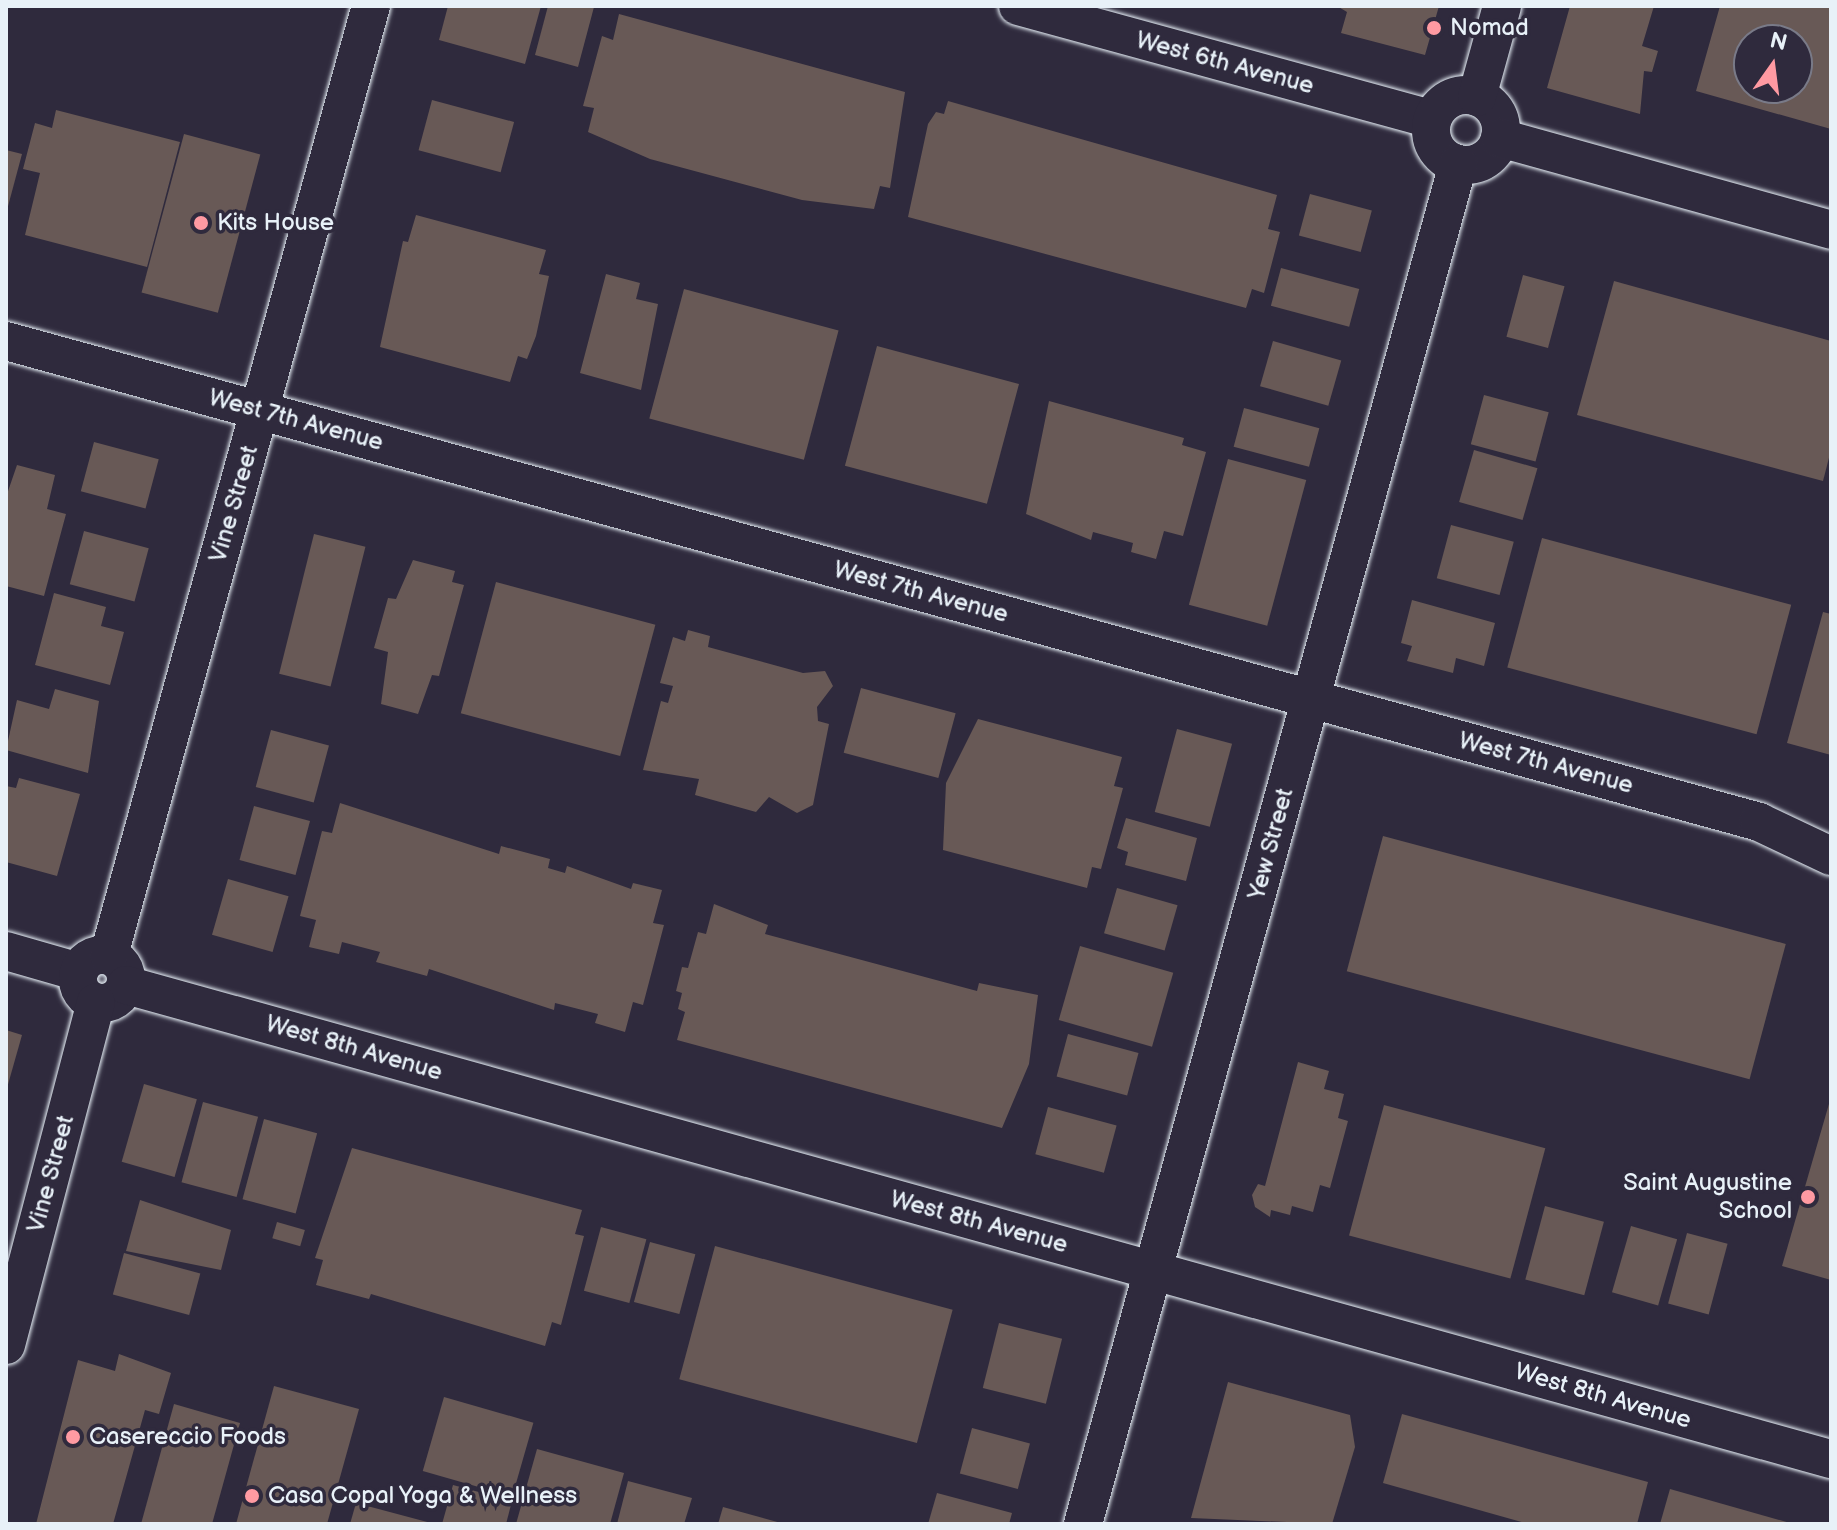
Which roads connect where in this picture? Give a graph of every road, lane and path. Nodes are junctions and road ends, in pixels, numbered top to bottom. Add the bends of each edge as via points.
1 (371, 6) edge
2 (1018, 6) edge
3 (1502, 6) edge
4 (1477, 97) junction
5 (1432, 119) junction
6 (1500, 138) junction
7 (1458, 164) junction
8 (1831, 230) edge
9 (6, 341) edge
10 (260, 410) junction
11 (1311, 698) junction
12 (1831, 856) edge
13 (6, 951) edge
14 (103, 979) junction
15 (1152, 1270) junction
16 (6, 1345) edge
17 (1831, 1459) edge
18 (1083, 1524) edge

1 - 10 street, Vine Street
2 - 5 street, West 6th Avenue
3 - 4 street
4 - 5 street via 1455,97
4 - 6 street via 1493,108
5 - 7 street via 1433,143
6 - 7 street via 1489,157
6 - 8 street
7 - 11 street, Yew Street
9 - 10 street, West 7th Avenue
10 - 11 street, West 7th Avenue
10 - 14 street, Vine Street
11 - 12 street, West 7th Avenue via 1759,822
11 - 15 street, Yew Street
13 - 14 street, West 8th Avenue
14 - 15 street, West 8th Avenue
14 - 16 street, Vine Street
15 - 17 street, West 8th Avenue
15 - 18 street, Yew Street

